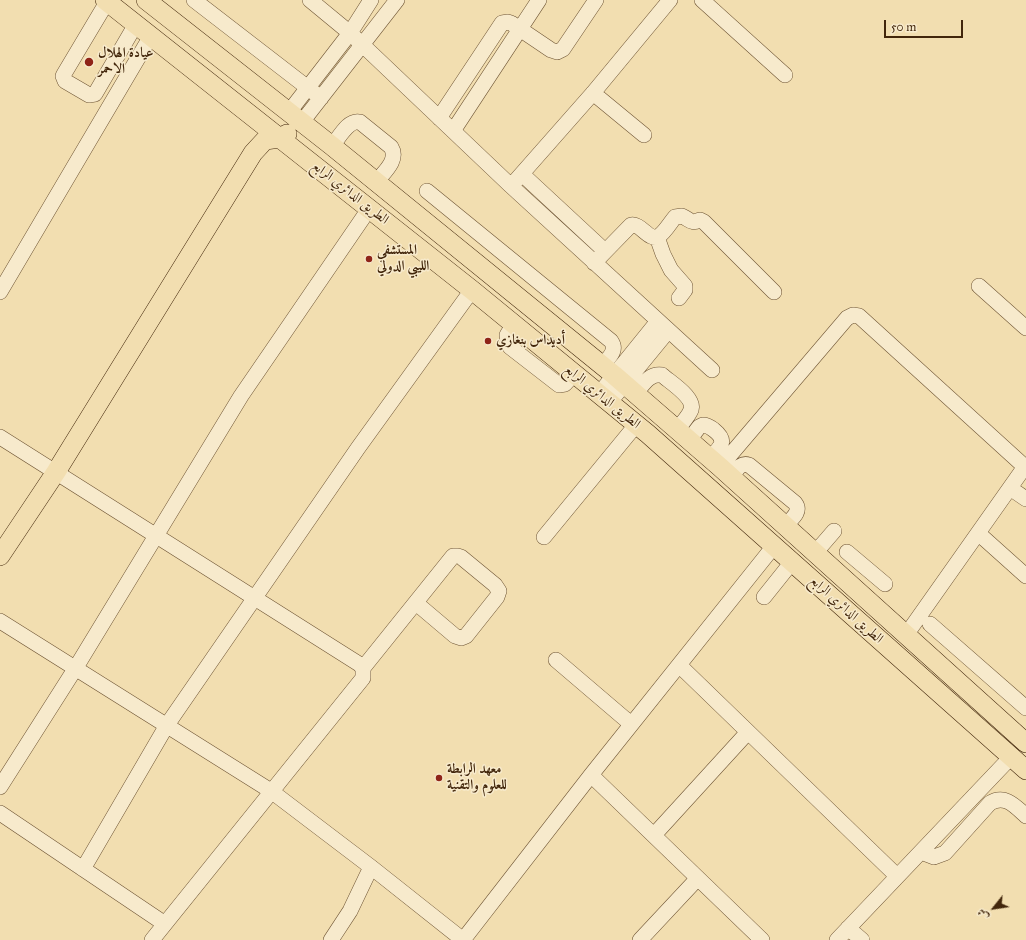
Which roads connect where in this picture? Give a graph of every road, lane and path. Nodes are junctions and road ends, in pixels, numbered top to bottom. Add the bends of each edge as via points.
1 (146, 0) edge
2 (194, 0) edge
3 (310, 0) edge
4 (371, 0) edge
5 (397, 0) edge
6 (539, 0) edge
7 (596, 0) edge
8 (670, 0) edge
9 (702, 0) edge
10 (106, 1) edge
11 (136, 24) junction
12 (520, 29) junction
13 (350, 33) junction
14 (151, 36) junction
15 (363, 45) junction
16 (785, 75) dead end
17 (308, 88) junction
18 (593, 93) junction
19 (321, 98) junction
20 (295, 117) junction
21 (439, 118) junction
22 (453, 131) junction
23 (644, 135) dead end
24 (280, 138) junction
25 (332, 146) junction
26 (522, 174) junction
27 (376, 182) junction
28 (512, 186) junction
29 (427, 192) dead end
30 (369, 209) junction
31 (658, 237) junction
32 (605, 251) junction
33 (594, 263) junction
34 (4, 275) edge
35 (979, 286) dead end
36 (472, 290) junction
37 (0, 292) edge
38 (774, 292) dead end
39 (679, 298) dead end
40 (663, 326) junction
41 (1026, 328) edge
42 (712, 370) dead end
43 (619, 380) junction
44 (604, 398) junction
45 (636, 425) junction
46 (683, 435) junction
47 (0, 437) edge
48 (1025, 466) edge
49 (720, 468) junction
50 (56, 472) junction
51 (1010, 488) junction
52 (1026, 499) edge
53 (834, 531) dead end
54 (978, 533) junction
55 (156, 535) junction
56 (544, 537) dead end
57 (774, 546) junction
58 (847, 552) dead end
59 (815, 553) junction
60 (0, 556) edge
61 (792, 562) junction
62 (864, 567) junction
63 (1026, 576) edge
64 (885, 584) dead end
65 (850, 585) junction
66 (254, 597) junction
67 (764, 597) dead end
68 (416, 603) junction
69 (0, 621) edge
70 (930, 624) dead end
71 (906, 634) junction
72 (951, 643) junction
73 (556, 660) dead end
74 (935, 661) junction
75 (679, 665) junction
76 (363, 668) junction
77 (76, 670) junction
78 (971, 693) junction
79 (1026, 708) edge
80 (958, 709) junction
81 (631, 724) junction
82 (167, 725) junction
83 (748, 732) junction
84 (1025, 740) edge
85 (1011, 757) junction
86 (1026, 770) edge
87 (591, 775) junction
88 (0, 787) edge
89 (271, 791) junction
90 (0, 813) edge
91 (1026, 816) edge
92 (654, 835) junction
93 (921, 852) junction
94 (371, 867) junction
95 (83, 869) junction
96 (897, 876) junction
97 (698, 878) junction
98 (165, 924) junction
99 (848, 928) junction
100 (152, 940) edge
101 (331, 940) edge
102 (463, 940) edge
103 (640, 940) edge
104 (762, 940) edge
105 (837, 940) edge
106 (862, 940) edge

1 - 20 main road, الطريق الدائري الرابع
2 - 17 street
3 - 13 street
4 - 13 street
5 - 15 street
6 - 12 street
7 - 12 street via 560,51 551,50
8 - 18 street
9 - 16 street
10 - 11 main road, الطريق الدائري الرابع
10 - 11 street via 64,74 65,81 89,95 95,94
11 - 14 main road, الطريق الدائري الرابع
12 - 21 street via 508,22 500,25
12 - 22 street
13 - 15 street
13 - 17 street
14 - 24 main road, الطريق الدائري الرابع
14 - 34 street
15 - 19 street
15 - 21 street
17 - 19 street
17 - 20 street
18 - 23 street
18 - 26 street
19 - 20 street
20 - 24 main road
20 - 25 main road, الطريق الدائري الرابع
21 - 22 street
22 - 28 street
24 - 30 main road, الطريق الدائري الرابع
24 - 50 main road via 265,140 253,153
25 - 27 main road, الطريق الدائري الرابع
25 - 27 street via 354,121 360,122 391,147 394,153 393,160
26 - 28 street
26 - 32 street
27 - 43 main road, الطريق الدائري الرابع
28 - 33 street
29 - 43 street via 611,341 614,345
30 - 36 main road, الطريق الدائري الرابع
30 - 55 street via 241,396
31 - 32 street via 653,237 637,225 631,225
31 - 38 street via 677,216 691,222 702,220
31 - 39 street via 671,270 685,286
32 - 33 street
33 - 40 street
34 - 37 street
35 - 41 street
36 - 44 main road, الطريق الدائري الرابع
36 - 66 street
40 - 42 street
40 - 43 street
43 - 44 street
43 - 46 main road, الطريق الدائري الرابع
43 - 46 street via 662,375 689,398 692,409
44 - 45 main road, الطريق الدائري الرابع
45 - 56 street
45 - 57 main road, الطريق الدائري الرابع
46 - 49 main road, الطريق الدائري الرابع
47 - 50 street
48 - 49 street via 859,316 853,315
48 - 51 street
49 - 59 main road, الطريق الدائري الرابع
50 - 55 street
50 - 60 main road
51 - 52 street
51 - 54 street
53 - 59 street
54 - 63 street
54 - 71 street
55 - 66 street
55 - 77 street
57 - 61 main road, الطريق الدائري الرابع
57 - 75 street
58 - 62 street
59 - 65 main road, الطريق الدائري الرابع
61 - 67 street
61 - 80 main road, الطريق الدائري الرابع
62 - 64 street
62 - 65 street
65 - 71 main road, الطريق الدائري الرابع
66 - 76 street
66 - 82 street
68 - 68 street via 451,558 456,556 461,557 499,591 466,636 461,638 455,636
68 - 76 street
69 - 77 street
70 - 72 street
71 - 74 main road, الطريق الدائري الرابع
72 - 74 street
72 - 79 street
73 - 81 street
74 - 78 main road, الطريق الدائري الرابع
75 - 81 street
75 - 83 street
76 - 89 street via 363,678
77 - 82 street
77 - 88 street
78 - 80 main road
78 - 84 main road, الطريق الدائري الرابع
80 - 85 main road, الطريق الدائري الرابع
81 - 87 street
82 - 89 street
82 - 95 street
83 - 92 street
83 - 96 street
85 - 86 main road, الطريق الدائري الرابع
85 - 93 street
87 - 92 street
87 - 102 street
89 - 94 street
89 - 98 street
90 - 95 street
91 - 93 street via 1008,801 994,801 945,853 934,857
92 - 97 street
93 - 96 street
94 - 101 street via 350,911
94 - 102 street
95 - 98 street
96 - 99 street
97 - 103 street
97 - 104 street
98 - 100 street
99 - 105 street
99 - 106 street

